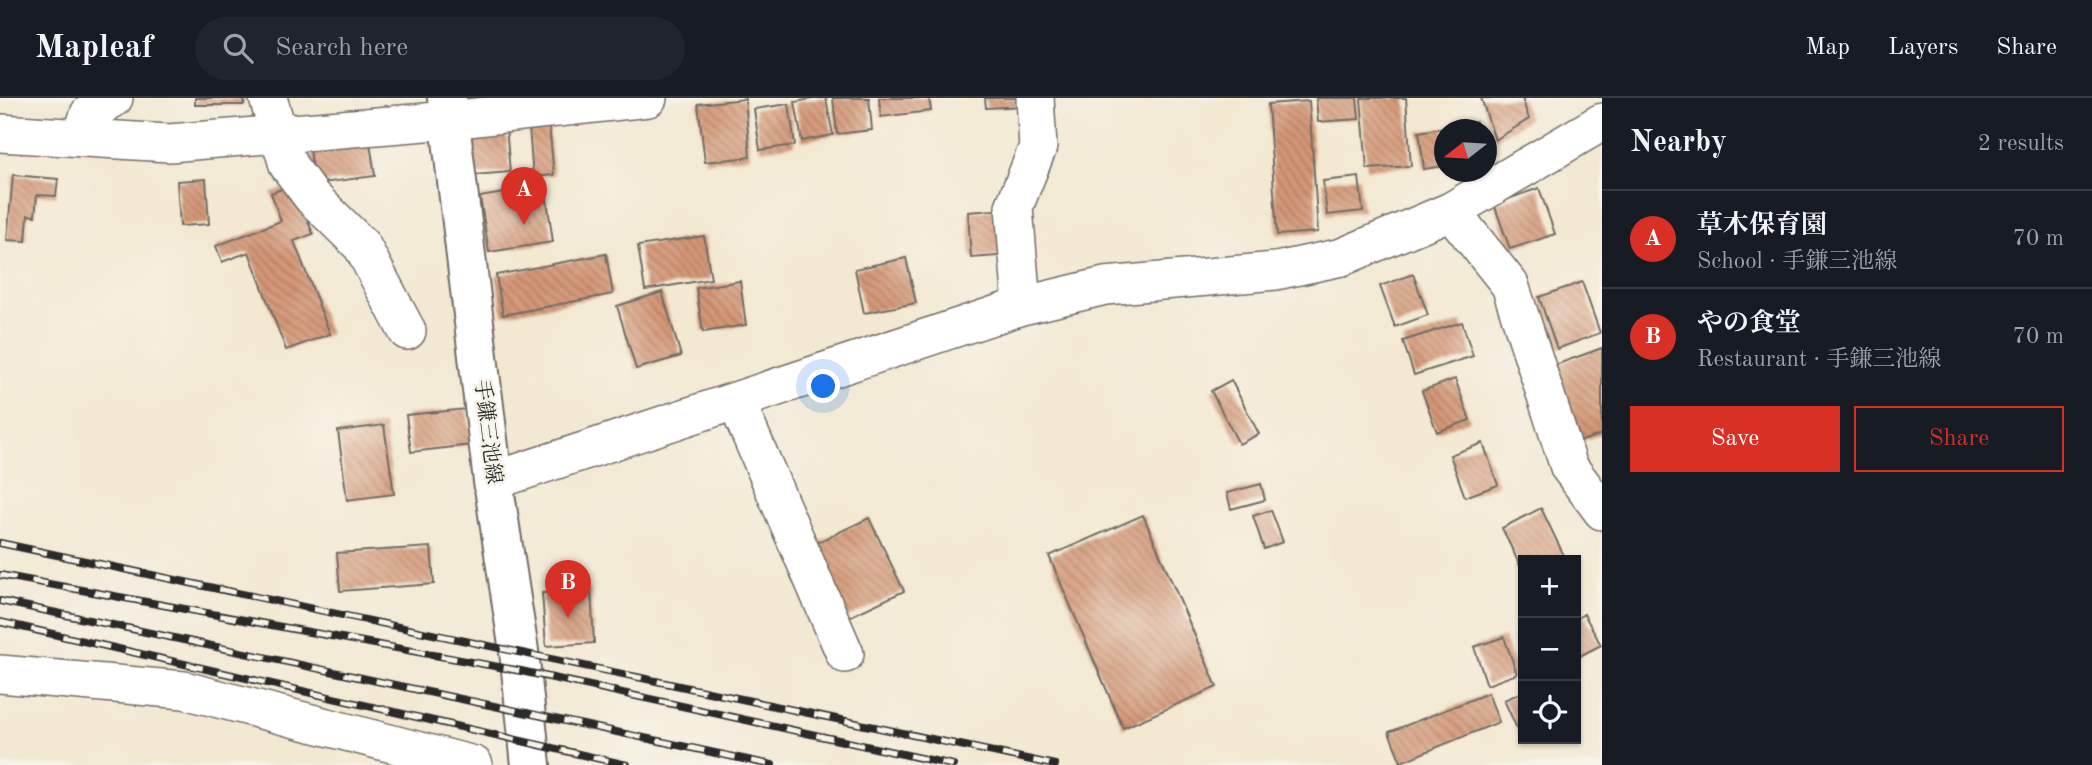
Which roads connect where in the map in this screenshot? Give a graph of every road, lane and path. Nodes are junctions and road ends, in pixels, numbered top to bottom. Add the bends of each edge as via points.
1 (114, 98) edge
2 (268, 98) edge
3 (648, 98) edge
4 (1035, 98) edge
5 (448, 109) edge
6 (1602, 122) edge
7 (0, 133) edge
8 (281, 134) junction
9 (81, 138) junction
10 (1451, 211) junction
11 (1022, 306) junction
12 (407, 331) dead end
13 (736, 401) junction
14 (493, 481) junction
15 (1602, 511) edge
16 (845, 654) dead end
17 (0, 674) edge
18 (474, 765) edge
19 (531, 765) edge

1 - 9 street via 89,114
2 - 8 street
3 - 5 street
4 - 11 street via 1038,147 1014,207
5 - 8 street
5 - 14 main road, 手鎌三池線
6 - 10 street
7 - 9 street
8 - 9 street via 169,144
8 - 12 street via 288,165 312,197 362,246
10 - 11 street via 1342,257 1276,271 1105,286
10 - 15 street via 1510,285 1569,467
11 - 13 street
13 - 14 street
13 - 16 street
14 - 19 main road, 手鎌三池線
17 - 18 street via 184,690

